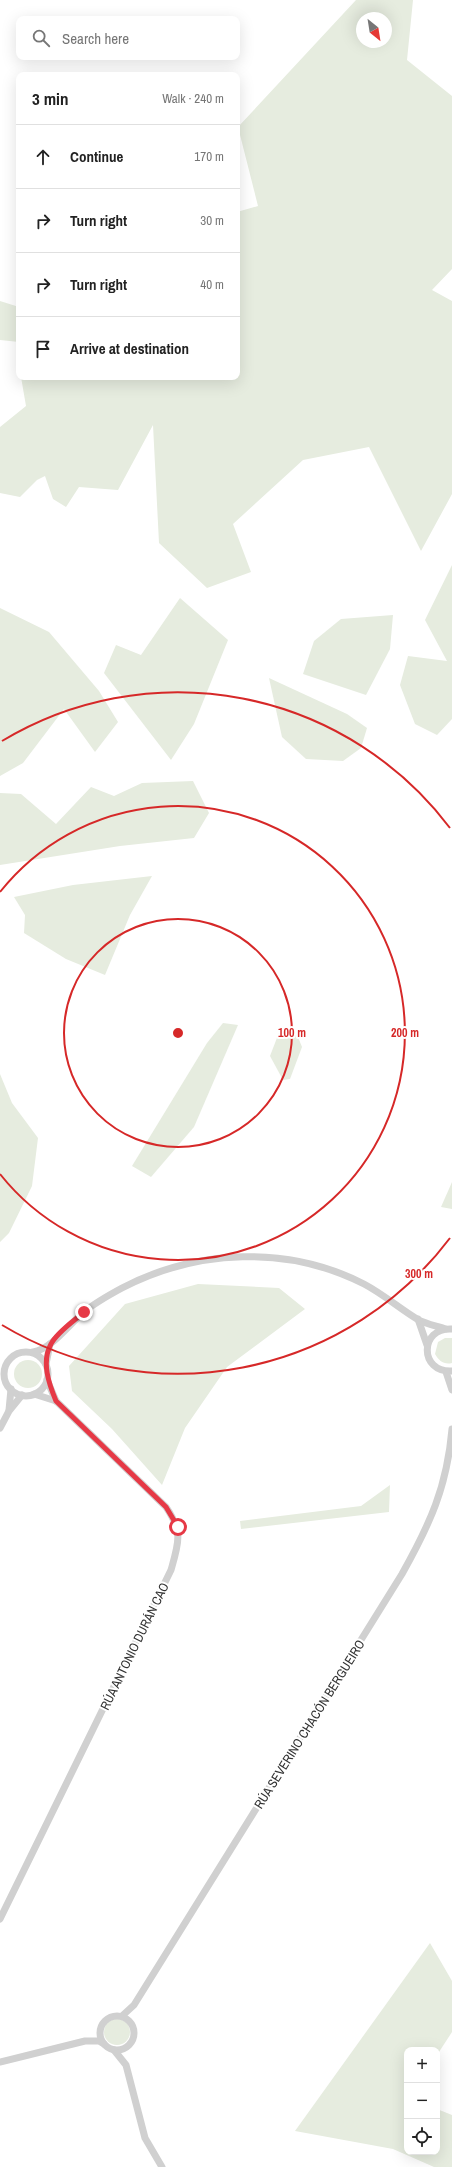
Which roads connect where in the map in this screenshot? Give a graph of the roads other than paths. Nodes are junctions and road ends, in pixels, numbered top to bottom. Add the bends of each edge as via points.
1 (418, 1319) junction
2 (449, 1329) edge
3 (50, 1344) junction
4 (427, 1345) junction
5 (33, 1352) junction
6 (12, 1357) junction
7 (0, 1362) edge
8 (46, 1364) junction
9 (449, 1372) edge
10 (0, 1374) edge
11 (47, 1380) junction
12 (6, 1382) junction
13 (11, 1389) junction
14 (452, 1390) edge
15 (34, 1394) junction
16 (22, 1395) junction
17 (56, 1401) junction
18 (9, 1410) junction
19 (0, 1428) edge
20 (452, 1429) edge
21 (0, 1919) edge
22 (134, 2005) junction
23 (122, 2016) junction
24 (132, 2024) junction
25 (100, 2030) junction
26 (85, 2041) junction
27 (104, 2044) junction
28 (127, 2047) junction
29 (114, 2050) junction
30 (0, 2062) edge
31 (126, 2065) junction
32 (162, 2167) edge

1 - 2 street
1 - 3 street via 384,1295 339,1273 291,1260 233,1256 181,1264 123,1287 84,1312
1 - 4 street
2 - 4 street via 434,1334
3 - 5 street
3 - 8 street
4 - 9 street via 429,1360 433,1366
5 - 6 street via 22,1352
5 - 8 street
6 - 7 street
6 - 12 street via 5,1369
8 - 11 street
9 - 14 street
10 - 12 street
11 - 15 street via 43,1388
11 - 17 street, RÚA ANTONIO DURÁN CAO
12 - 13 street
13 - 16 street
13 - 18 street
15 - 16 street
15 - 17 street, RÚA ANTONIO DURÁN CAO
16 - 18 street
17 - 21 street, RÚA ANTONIO DURÁN CAO via 166,1507 178,1527 178,1546 171,1570
18 - 19 street
20 - 22 street, RÚA SEVERINO CHACÓN BERGUEIRO via 444,1483 422,1538
22 - 23 street, RÚA SEVERINO CHACÓN BERGUEIRO
22 - 24 street, RÚA SEVERINO CHACÓN BERGUEIRO
23 - 24 street
23 - 25 street via 106,2020
24 - 28 street via 133,2039
25 - 26 street
25 - 27 street
26 - 27 street
26 - 30 street
27 - 29 street
28 - 29 street
28 - 31 street
29 - 31 street
31 - 32 street via 145,2138

